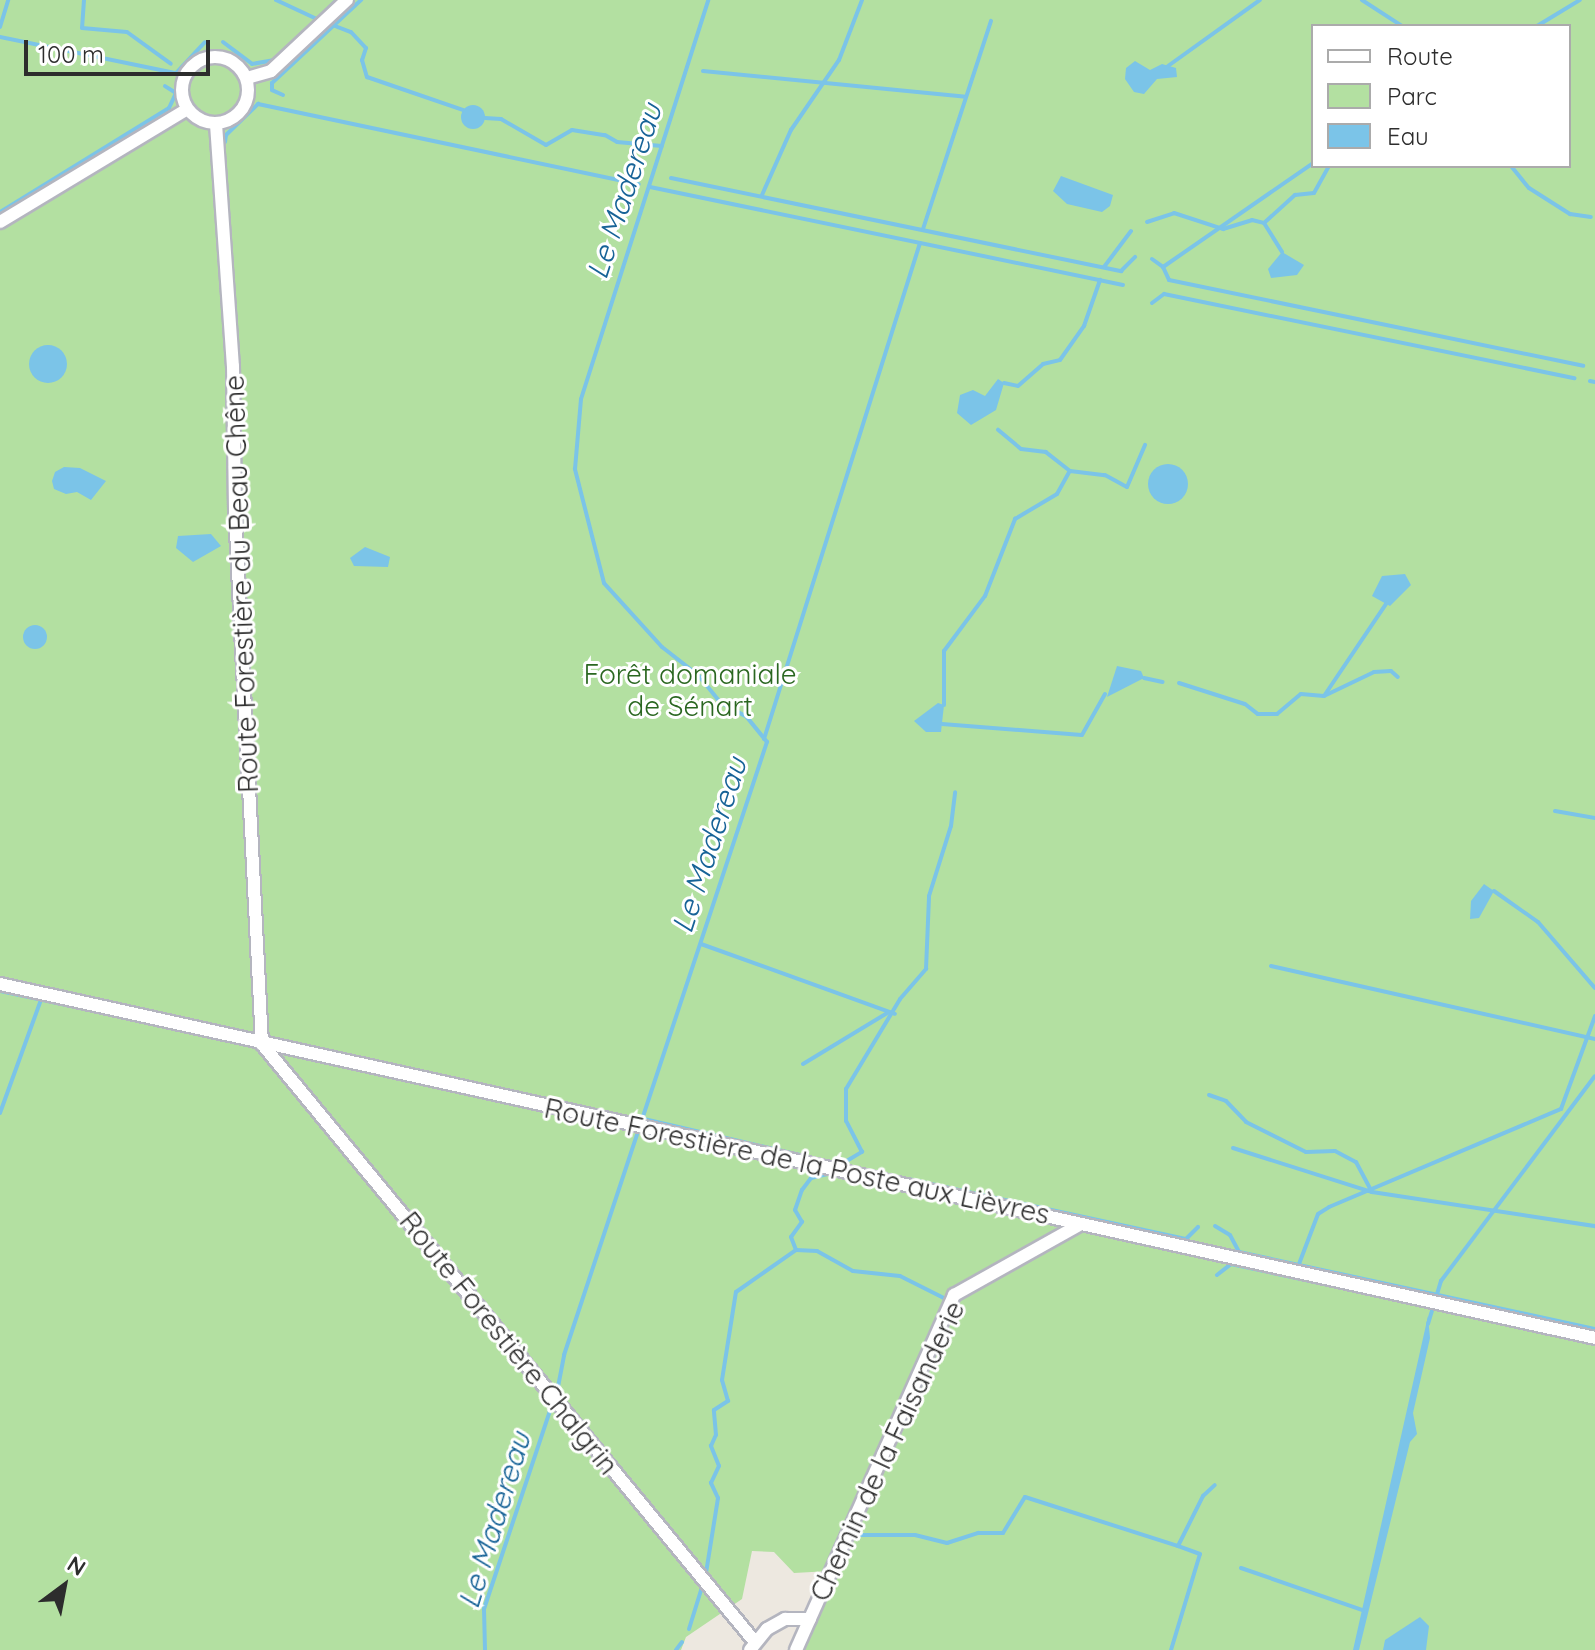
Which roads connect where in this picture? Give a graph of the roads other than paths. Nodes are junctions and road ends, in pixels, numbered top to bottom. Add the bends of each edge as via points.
1 (347, 0) edge
2 (247, 78) junction
3 (187, 109) junction
4 (216, 124) junction
5 (0, 222) edge
6 (0, 984) edge
7 (262, 1044) junction
8 (1081, 1224) junction
9 (1595, 1338) edge
10 (810, 1619) junction
11 (753, 1646) edge
12 (796, 1650) edge

1 - 2 street via 271,71
2 - 3 street via 230,60 204,59 184,78
2 - 4 street via 249,96 239,113
3 - 4 street
3 - 5 street
4 - 7 street, Route Forestière du Beau Chêne via 233,366 235,511
6 - 7 street, Route Forestière de la Poste aux Lièvres
7 - 8 street, Route Forestière de la Poste aux Lièvres
7 - 11 street, Route Forestière Chalgrin
8 - 9 street, Route Forestière de la Poste aux Lièvres
8 - 10 street, Chemin de la Faisanderie via 954,1295
10 - 11 street via 785,1619
10 - 12 street, Chemin de la Faisanderie

